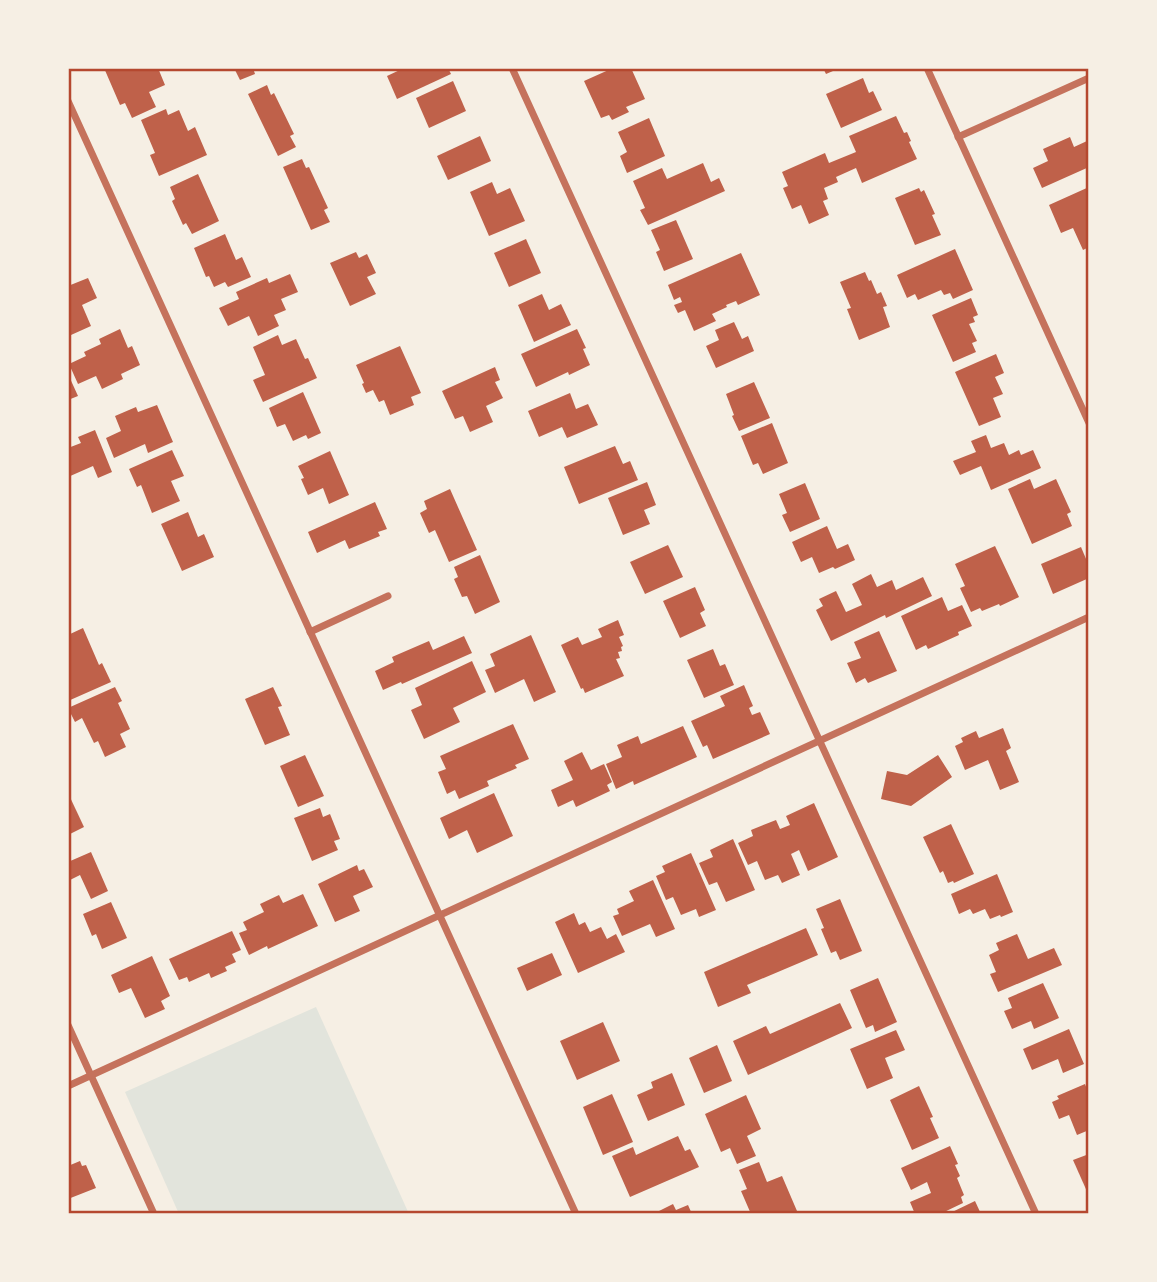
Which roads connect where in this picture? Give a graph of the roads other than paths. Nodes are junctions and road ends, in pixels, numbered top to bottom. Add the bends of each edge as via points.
1 (512, 68) edge
2 (926, 68) edge
3 (1089, 78) edge
4 (68, 102) edge
5 (958, 137) junction
6 (1089, 423) edge
7 (388, 596) dead end
8 (1089, 617) edge
9 (310, 632) junction
10 (819, 741) junction
11 (439, 915) junction
12 (68, 1026) edge
13 (91, 1075) junction
14 (68, 1086) edge
15 (154, 1214) edge
16 (576, 1214) edge
17 (1036, 1214) edge

1 - 10 street
2 - 5 street
3 - 5 street
4 - 9 street
5 - 6 street
7 - 9 street
8 - 10 street
9 - 11 street
10 - 11 street
10 - 17 street
11 - 13 street
11 - 16 street
12 - 13 street
13 - 14 street
13 - 15 street

